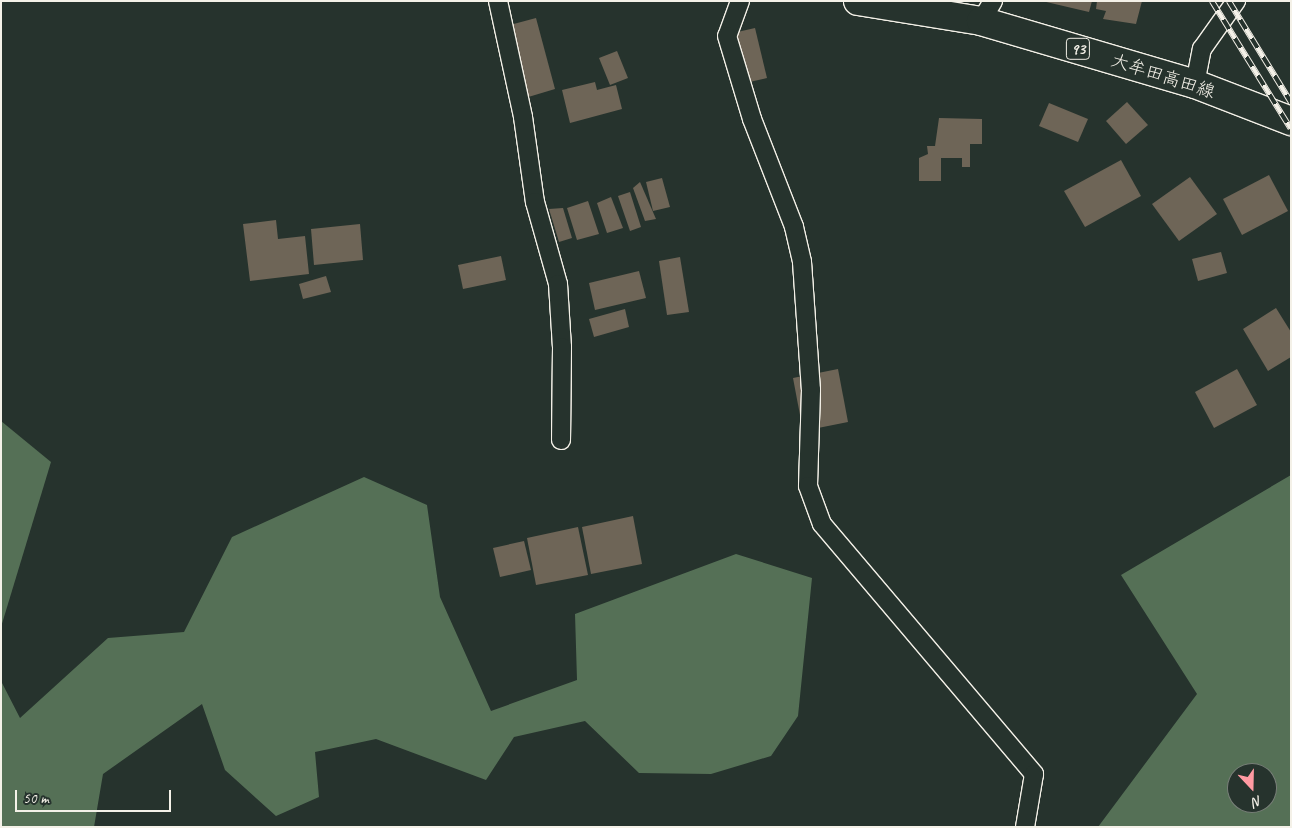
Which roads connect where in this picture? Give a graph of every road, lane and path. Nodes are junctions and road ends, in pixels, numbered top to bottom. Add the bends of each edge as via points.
1 (498, 1) edge
2 (740, 1) edge
3 (858, 1) edge
4 (1236, 1) edge
5 (987, 11) edge
6 (1195, 84) junction
7 (1291, 121) edge
8 (560, 440) dead end
9 (1025, 827) edge

1 - 8 street via 523,117 535,202 558,284 562,348
2 - 9 street via 727,36 752,120 794,227 802,262 811,390 808,486 822,524 1034,774
3 - 5 main road, 大牟田高田線 / 93
4 - 6 street via 1202,49
5 - 6 main road, 大牟田高田線 / 93
6 - 7 main road, 大牟田高田線 / 93

